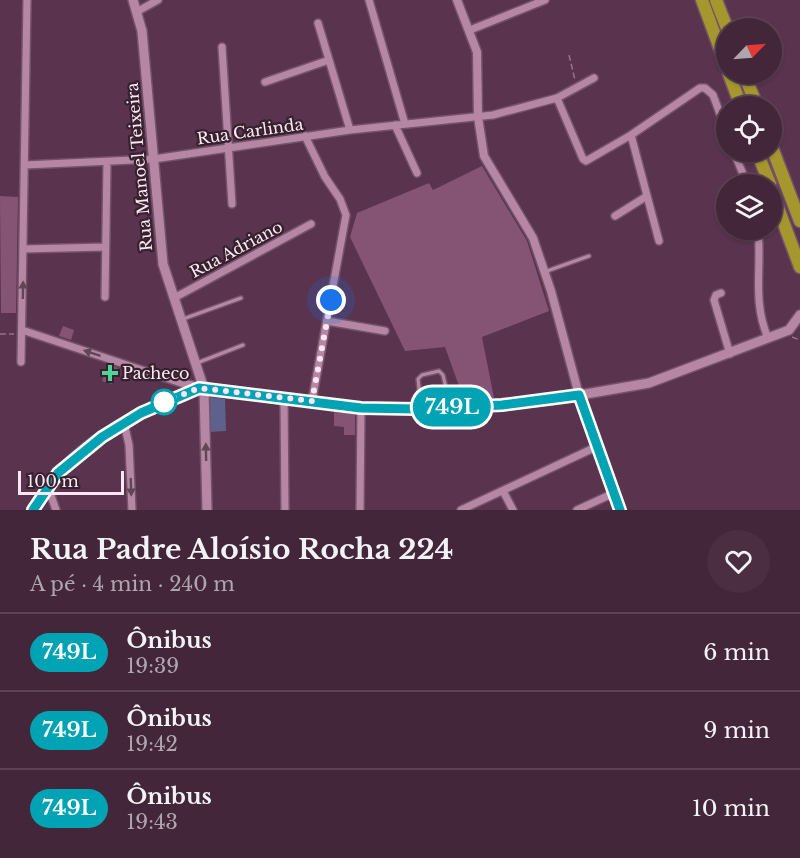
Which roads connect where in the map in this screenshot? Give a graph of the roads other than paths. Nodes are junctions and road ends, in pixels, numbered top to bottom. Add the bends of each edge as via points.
1 (27, 0) edge
2 (133, 0) edge
3 (158, 0) edge
4 (369, 0) edge
5 (457, 0) edge
6 (545, 0) edge
7 (697, 0) edge
8 (702, 0) edge
9 (718, 0) edge
10 (138, 11) junction
11 (724, 18) edge
12 (318, 24) dead end
13 (712, 28) junction
14 (470, 30) junction
15 (716, 39) edge
16 (222, 47) dead end
17 (329, 60) junction
18 (594, 78) dead end
19 (265, 82) dead end
20 (557, 98) junction
21 (716, 106) edge
22 (478, 117) junction
23 (405, 124) junction
24 (395, 125) junction
25 (350, 130) junction
26 (631, 135) junction
27 (304, 136) junction
28 (229, 147) junction
29 (154, 159) junction
30 (777, 162) edge
31 (107, 163) junction
32 (25, 165) junction
33 (417, 172) dead end
34 (647, 196) junction
35 (232, 204) dead end
36 (615, 216) dead end
37 (782, 218) edge
38 (800, 221) edge
39 (311, 224) dead end
40 (759, 240) edge
41 (659, 241) dead end
42 (791, 242) junction
43 (105, 247) junction
44 (23, 249) junction
45 (590, 256) dead end
46 (800, 267) edge
47 (545, 272) junction
48 (800, 278) edge
49 (722, 293) dead end
50 (105, 297) dead end
51 (174, 298) junction
52 (241, 298) dead end
53 (800, 315) edge
54 (182, 320) junction
55 (327, 321) junction
56 (789, 330) junction
57 (385, 331) dead end
58 (22, 332) junction
59 (800, 332) edge
60 (768, 338) junction
61 (243, 345) dead end
62 (730, 354) junction
63 (21, 362) dead end
64 (197, 363) junction
65 (202, 388) junction
66 (186, 389) junction
67 (579, 395) junction
68 (284, 399) junction
69 (312, 401) junction
70 (451, 407) junction
71 (361, 408) junction
72 (422, 409) junction
73 (124, 423) junction
74 (596, 447) junction
75 (48, 487) junction
76 (503, 491) junction
77 (614, 493) junction
78 (33, 510) edge
79 (56, 510) edge
80 (132, 510) edge
81 (207, 510) edge
82 (285, 510) edge
83 (360, 510) edge
84 (461, 510) edge
85 (513, 510) edge
86 (578, 510) edge
87 (620, 510) edge

1 - 32 street
2 - 10 main road, Rua Manoel Teixeira
3 - 10 street
4 - 23 street
5 - 14 street
6 - 14 street
7 - 13 highway
8 - 13 highway
9 - 11 highway
10 - 29 main road, Rua Manoel Teixeira
12 - 17 street
13 - 15 highway
14 - 22 street via 477,52
16 - 28 street
17 - 19 street
17 - 25 street
18 - 20 street, Rua Carlinda
20 - 22 street, Rua Carlinda
20 - 26 street via 583,159
21 - 26 street via 709,90 694,90
22 - 23 street, Rua Carlinda
22 - 47 street via 484,156 524,218
23 - 24 street, Rua Carlinda
24 - 25 street, Rua Carlinda
24 - 33 street
25 - 27 street, Rua Carlinda
26 - 34 street
27 - 28 street, Rua Carlinda
27 - 55 street via 346,215
28 - 29 street, Rua Carlinda
28 - 35 street
29 - 31 street, Rua Carlinda
29 - 51 main road, Rua Manoel Teixeira via 159,238
30 - 38 highway
31 - 32 street, Rua Carlinda
31 - 43 street
32 - 44 street
34 - 36 street
34 - 41 street
37 - 42 highway
39 - 51 street, Rua Adriano
40 - 60 street via 757,304
42 - 46 highway
42 - 48 highway
43 - 44 street
43 - 50 street
58 -> 44 street
45 - 47 lane
47 - 67 street
49 - 62 street via 714,300
51 - 54 main road, Rua Manoel Teixeira
52 - 54 lane
53 - 56 main road
54 - 64 main road, Rua Manoel Teixeira
55 - 57 street
55 - 69 street
56 - 59 main road
56 - 60 main road
58 - 63 street
66 -> 58 street
60 - 62 main road
61 - 64 lane
62 - 67 main road via 650,383
64 - 65 main road, Rua Manoel Teixeira
64 - 66 main road
65 - 66 main road
65 - 68 main road
81 -> 65 main road, Rua Manoel Teixeira
66 - 73 main road
67 - 70 main road
67 - 74 street
68 - 69 main road
68 - 82 street
69 - 71 main road
70 - 72 main road
70 - 72 lane via 439,371 418,379
71 - 72 main road
71 - 83 street
73 - 75 main road via 72,460
73 -> 80 street
74 - 76 street
74 - 77 street
75 - 78 main road
75 - 79 street
76 - 84 street
76 - 85 street
77 - 86 street
77 - 87 street

